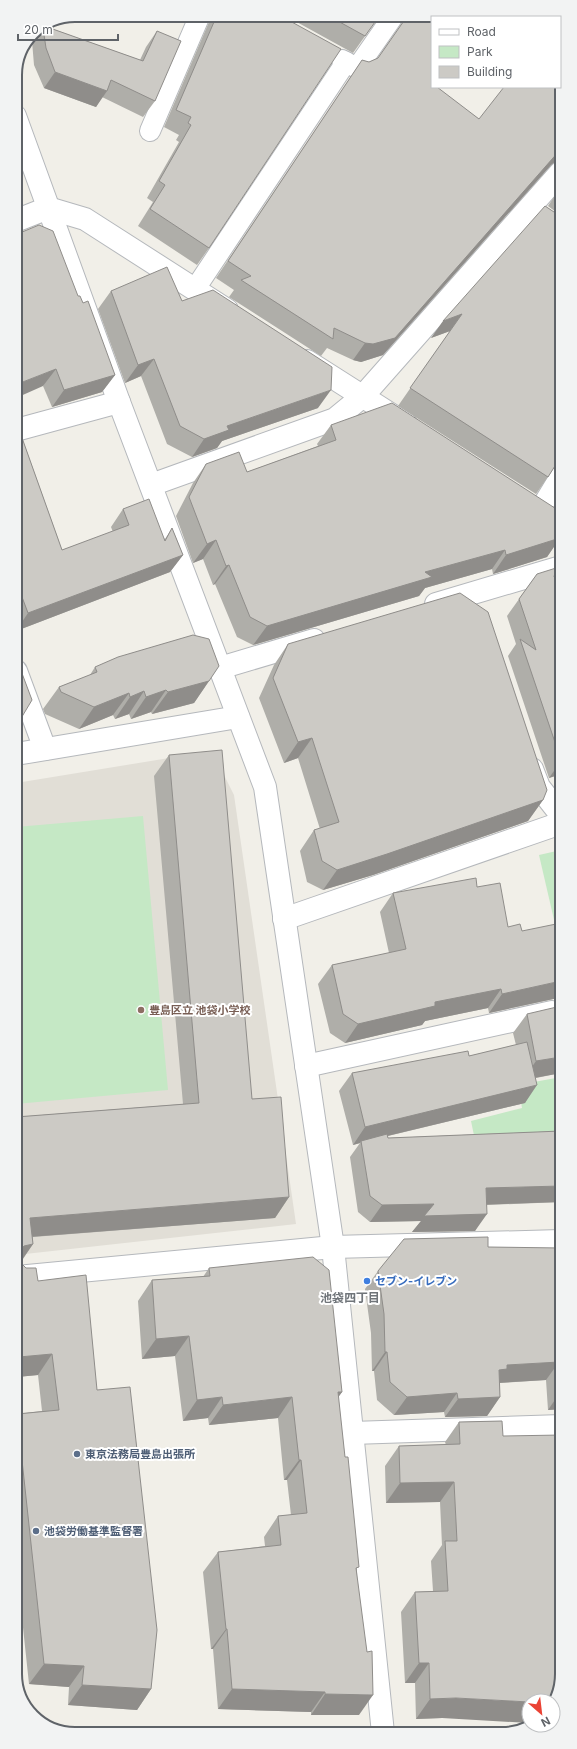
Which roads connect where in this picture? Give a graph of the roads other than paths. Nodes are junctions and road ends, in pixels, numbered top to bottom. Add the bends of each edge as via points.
1 (197, 22) edge
2 (389, 22) edge
3 (326, 52) edge
4 (346, 62) junction
5 (150, 131) dead end
6 (22, 136) edge
7 (555, 178) edge
8 (530, 207) junction
9 (48, 208) junction
10 (22, 217) edge
11 (548, 219) edge
12 (195, 289) junction
13 (247, 322) edge
14 (292, 351) edge
15 (364, 396) junction
16 (119, 402) junction
17 (22, 428) edge
18 (422, 435) edge
19 (151, 485) junction
20 (555, 491) edge
21 (520, 498) edge
22 (547, 516) joint
23 (555, 569) edge
24 (473, 593) junction
25 (414, 611) edge
26 (481, 616) edge
27 (332, 635) edge
28 (220, 668) junction
29 (22, 687) edge
30 (238, 717) junction
31 (45, 749) junction
32 (526, 750) edge
33 (22, 753) edge
34 (555, 808) edge
35 (555, 825) edge
36 (284, 919) junction
37 (555, 1011) edge
38 (306, 1066) junction
39 (555, 1241) edge
40 (333, 1247) junction
41 (22, 1276) edge
42 (555, 1426) edge
43 (352, 1433) junction
44 (382, 1727) edge

1 - 5 lane
2 - 4 lane via 357,68
3 - 4 lane
4 - 12 lane
6 - 9 street
7 - 8 street
8 - 11 lane
8 - 15 street
9 - 10 street
9 - 12 street via 85,219
9 - 16 street
12 - 13 street
14 - 15 street
15 - 18 street
15 - 19 street via 335,419
16 - 17 street
16 - 19 street
19 - 28 street
20 - 22 lane
21 - 22 street
23 - 24 street
24 - 25 street
24 - 26 street
27 - 28 street
28 - 30 street
29 - 31 street
30 - 31 street
30 - 36 street via 265,788
31 - 33 street
32 - 34 street via 539,788
35 - 36 street
36 - 38 street
37 - 38 street
38 - 40 street
39 - 40 street
40 - 41 street
40 - 43 street
42 - 43 street
43 - 44 street

